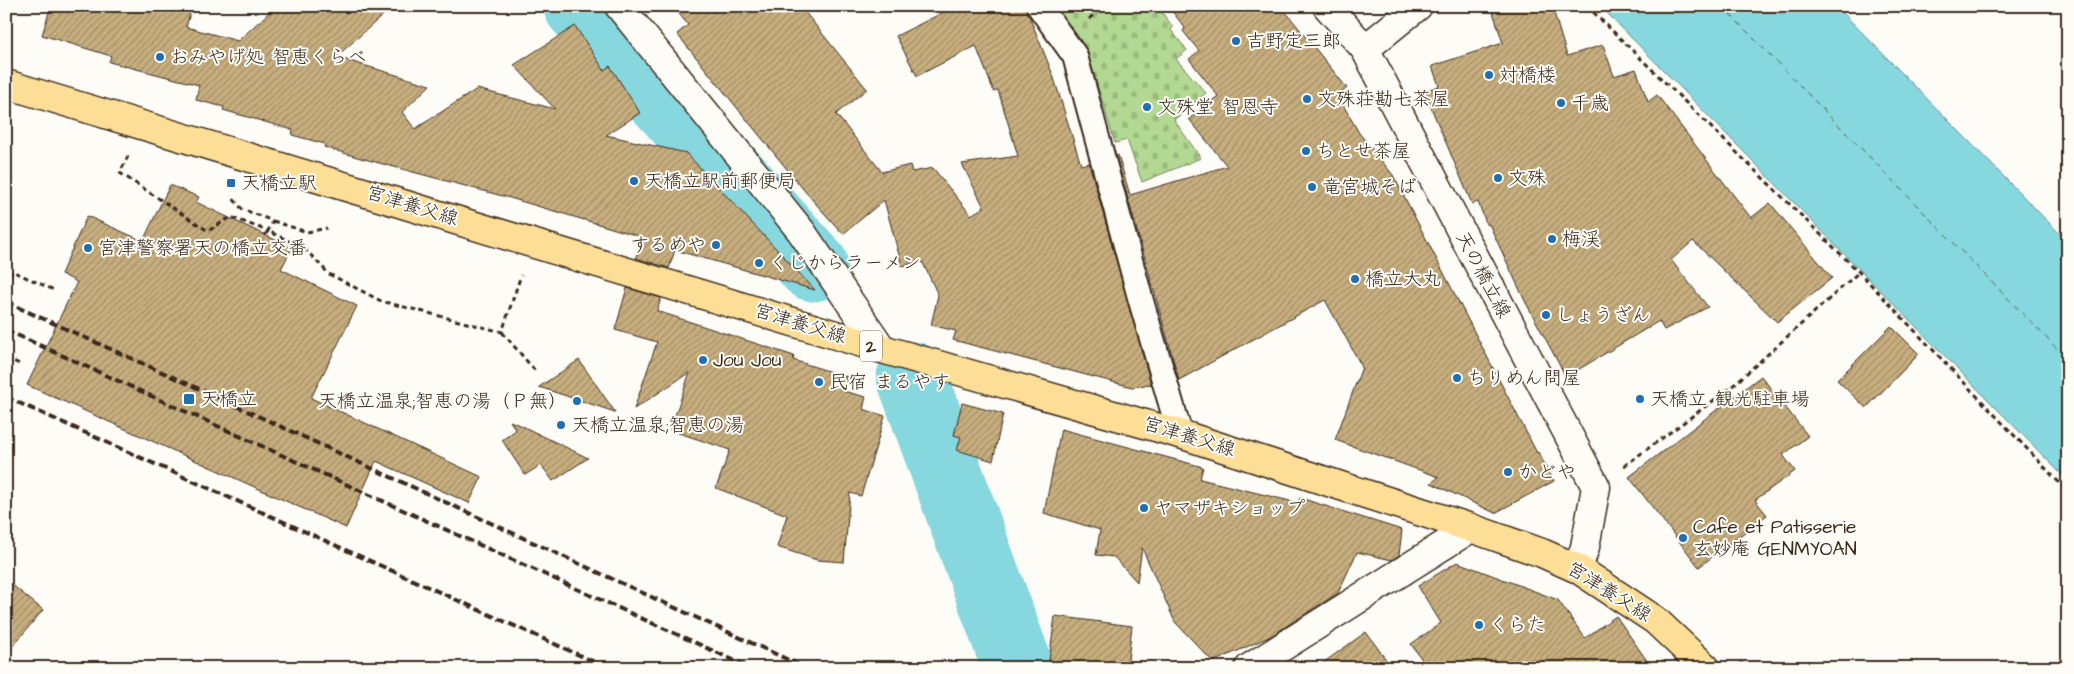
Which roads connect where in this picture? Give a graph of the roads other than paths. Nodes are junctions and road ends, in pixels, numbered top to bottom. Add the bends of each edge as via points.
1 (618, 6) edge
2 (1038, 6) edge
3 (1327, 6) edge
4 (1418, 6) edge
5 (1365, 49) junction
6 (6, 84) edge
7 (882, 349) junction
8 (1180, 434) junction
9 (1471, 528) junction
10 (1578, 569) junction
11 (1249, 668) edge
12 (1706, 668) edge

1 - 7 street via 801,231
2 - 8 lane via 1075,56
3 - 5 street, 天の橋立線
4 - 5 street
5 - 10 street, 天の橋立線 via 1596,487
6 - 7 main road, 宮津養父線 / 2
7 - 8 main road, 宮津養父線 / 2
8 - 9 main road, 宮津養父線 / 2
9 - 10 main road, 宮津養父線 / 2
9 - 11 street
10 - 12 main road, 宮津養父線 / 2 via 1655,620

